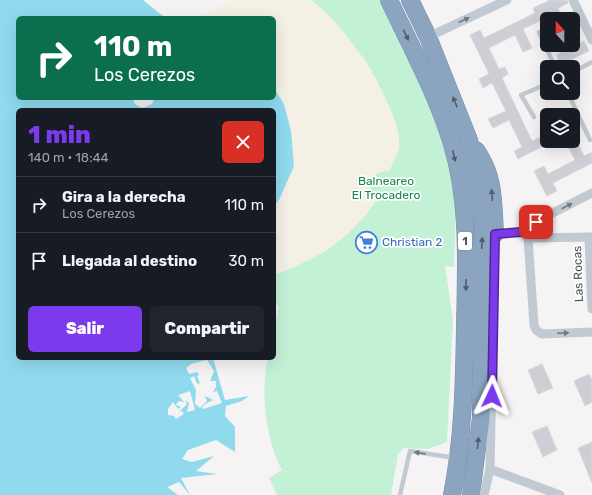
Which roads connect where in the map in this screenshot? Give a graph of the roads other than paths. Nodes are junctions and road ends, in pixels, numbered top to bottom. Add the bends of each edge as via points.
1 (390, 0) edge
2 (410, 0) edge
3 (506, 0) edge
4 (573, 0) edge
5 (539, 32) dead end
6 (428, 37) junction
7 (592, 40) edge
8 (552, 60) edge
9 (592, 62) edge
10 (580, 68) edge
11 (540, 87) edge
12 (571, 100) edge
13 (534, 117) dead end
14 (469, 140) junction
15 (590, 140) dead end
16 (592, 193) edge
17 (495, 234) junction
18 (525, 235) junction
19 (590, 237) edge
20 (592, 309) edge
21 (592, 332) edge
22 (464, 393) junction
23 (456, 408) dead end
24 (453, 455) junction
25 (490, 469) junction
26 (400, 495) edge
27 (452, 495) edge
28 (464, 495) edge
29 (471, 495) edge
30 (484, 495) edge
31 (560, 495) edge

1 -> 22 highway, 1 via 437,104 452,144 460,183 466,252
2 - 6 highway, 1
6 -> 3 street
4 - 7 street
5 - 8 lane
14 -> 6 highway, 1
9 - 10 lane
11 - 13 lane via 521,95
12 - 15 lane
17 -> 14 highway via 491,180 482,159
29 -> 14 highway, 1 via 481,418 483,223
18 -> 16 street via 525,227
17 - 18 street
17 - 25 street
18 - 19 street
18 -> 21 street via 536,330 542,334
19 - 20 street, Las Rocas
22 - 23 lane
22 - 24 highway, 1
24 -> 26 lane via 410,451
24 - 27 highway, 1
24 - 28 highway via 464,461 468,468
25 - 30 street
25 - 31 street

